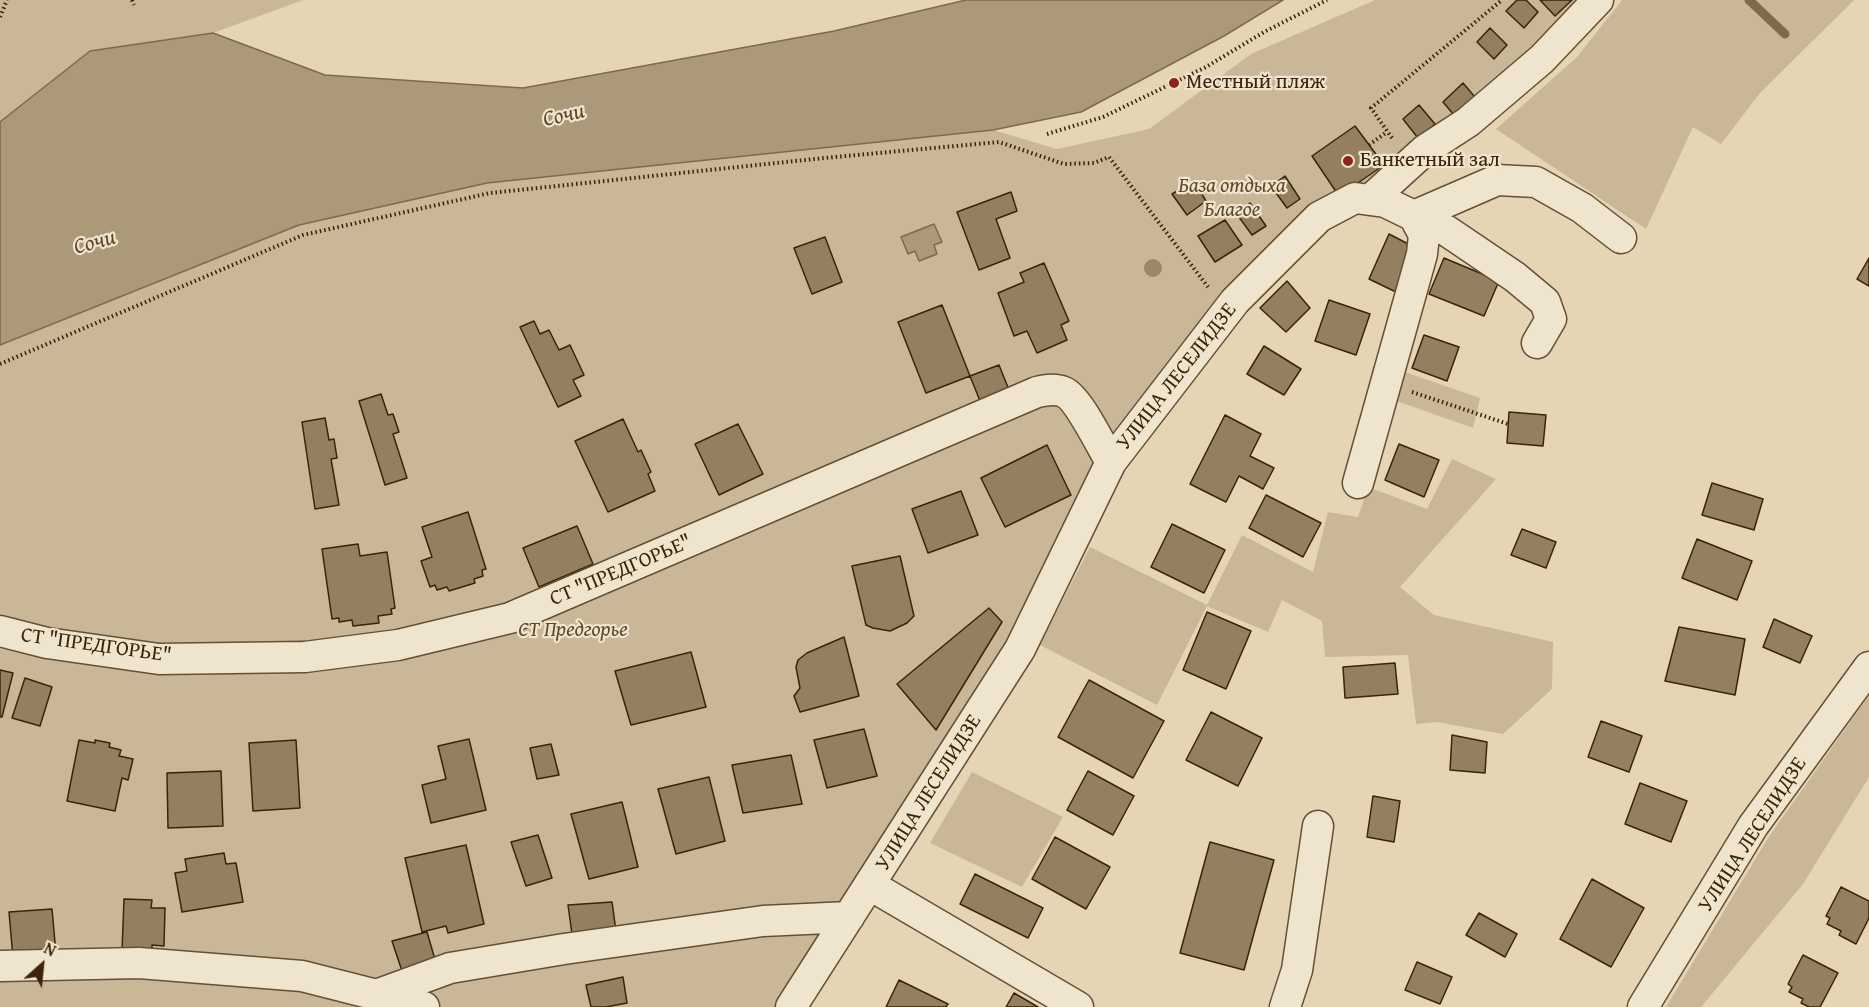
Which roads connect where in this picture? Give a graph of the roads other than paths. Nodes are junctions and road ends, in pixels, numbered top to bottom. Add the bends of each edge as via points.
1 (1598, 0) edge
2 (1370, 200) junction
3 (1414, 216) junction
4 (1621, 238) dead end
5 (1537, 343) dead end
6 (1111, 462) junction
7 (1358, 483) dead end
8 (0, 631) edge
9 (1869, 667) edge
10 (1318, 826) dead end
11 (870, 885) junction
12 (849, 917) junction
13 (0, 966) edge
14 (376, 995) junction
15 (424, 1007) edge
16 (791, 1007) edge
17 (1078, 1007) edge
18 (1285, 1007) edge
19 (1643, 1007) edge

1 - 2 street via 1542,59 1468,122 1425,150
2 - 3 street, УЛИЦА ЛЕСЕЛИДЗЕ via 1385,202
2 - 6 street, УЛИЦА ЛЕСЕЛИДЗЕ via 1355,198 1319,217 1227,311
3 - 4 street via 1497,180 1536,182 1582,208
3 - 5 street, УЛИЦА ЛЕСЕЛИДЗЕ via 1447,231 1545,302 1551,319
3 - 7 street via 1424,235 1422,254
6 - 8 street, СТ "ПРЕДГОРЬЕ" via 1074,399 1050,389 510,618 398,645 305,657 159,659 47,644
6 - 11 street, УЛИЦА ЛЕСЕЛИДЗЕ via 1020,649
9 - 19 street, УЛИЦА ЛЕСЕЛИДЗЕ via 1753,826
10 - 18 street via 1297,970
11 - 12 street, УЛИЦА ЛЕСЕЛИДЗЕ
11 - 17 street, УЛИЦА ЛЕСЕЛИДЗЕ
12 - 14 street via 762,921 564,948 450,968
12 - 16 street, УЛИЦА ЛЕСЕЛИДЗЕ
13 - 14 street via 150,964 302,976
14 - 15 street

